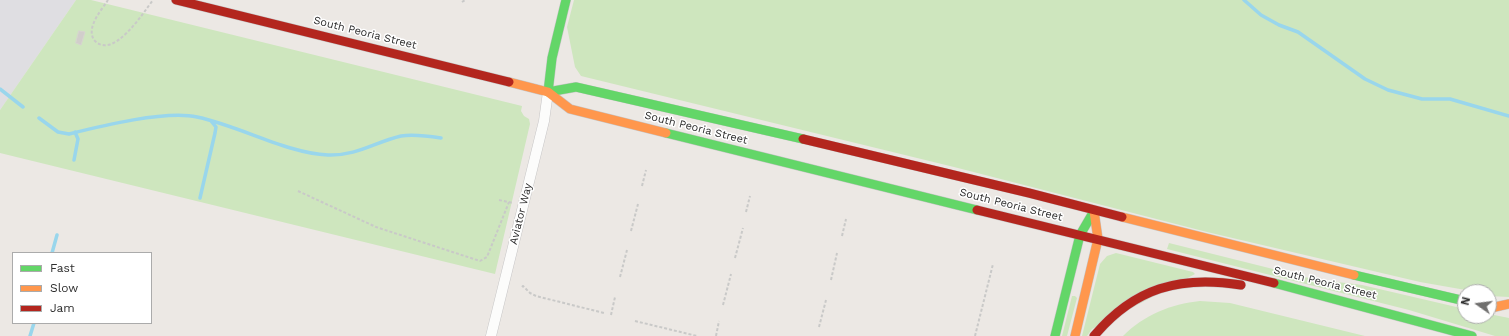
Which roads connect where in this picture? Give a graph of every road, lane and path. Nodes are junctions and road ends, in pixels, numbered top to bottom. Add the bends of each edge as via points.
1 (108, 0) edge
2 (153, 0) edge
3 (176, 0) edge
4 (566, 0) edge
5 (548, 92) junction
6 (646, 170) dead end
7 (642, 186) dead end
8 (298, 191) dead end
9 (750, 196) dead end
10 (499, 200) dead end
11 (509, 202) junction
12 (638, 204) dead end
13 (523, 205) junction
14 (1094, 211) junction
15 (746, 212) dead end
16 (846, 219) dead end
17 (743, 228) dead end
18 (631, 231) dead end
19 (1080, 234) junction
20 (842, 236) dead end
21 (1098, 240) junction
22 (627, 250) dead end
23 (837, 253) dead end
24 (735, 258) dead end
25 (993, 264) dead end
26 (731, 274) dead end
27 (620, 277) dead end
28 (831, 280) dead end
29 (1278, 284) junction
30 (522, 287) dead end
31 (615, 297) dead end
32 (1457, 299) edge
33 (826, 300) dead end
34 (1509, 304) edge
35 (724, 305) dead end
36 (1497, 305) edge
37 (1497, 307) edge
38 (1509, 310) edge
39 (604, 313) dead end
40 (611, 315) dead end
41 (635, 321) dead end
42 (720, 321) dead end
43 (819, 327) dead end
44 (491, 336) edge
45 (697, 336) edge
46 (716, 336) edge
47 (976, 336) edge
48 (1055, 336) edge
49 (1075, 336) edge
50 (1094, 336) edge
51 (1472, 336) edge

1 - 2 path via 94,22 91,32 94,40 101,45 111,45 119,40
3 - 5 main road, South Peoria Street
4 - 5 main road via 552,58
5 - 13 street, Aviator Way via 544,121
5 - 14 main road, South Peoria Street via 576,87
5 - 19 main road, South Peoria Street via 570,109
6 - 7 path
8 - 11 path via 376,227 480,261 487,257
9 - 15 path
10 - 11 path
11 - 13 path
12 - 18 path
13 - 44 street, Aviator Way
14 - 19 main road
14 - 21 main road
14 - 32 main road, South Peoria Street
16 - 20 path
17 - 24 path
19 - 21 main road, South Peoria Street
19 - 48 main road
21 - 29 main road, South Peoria Street
21 - 49 main road
22 - 27 path
23 - 28 path
25 - 47 path
26 - 35 path
29 - 50 main road via 1254,288 1208,279 1169,285 1152,290 1124,306 1103,324
29 - 51 main road, South Peoria Street
30 - 39 path via 534,296
31 - 40 path
33 - 43 path
34 - 36 main road
37 - 38 main road
41 - 45 path
42 - 46 path

